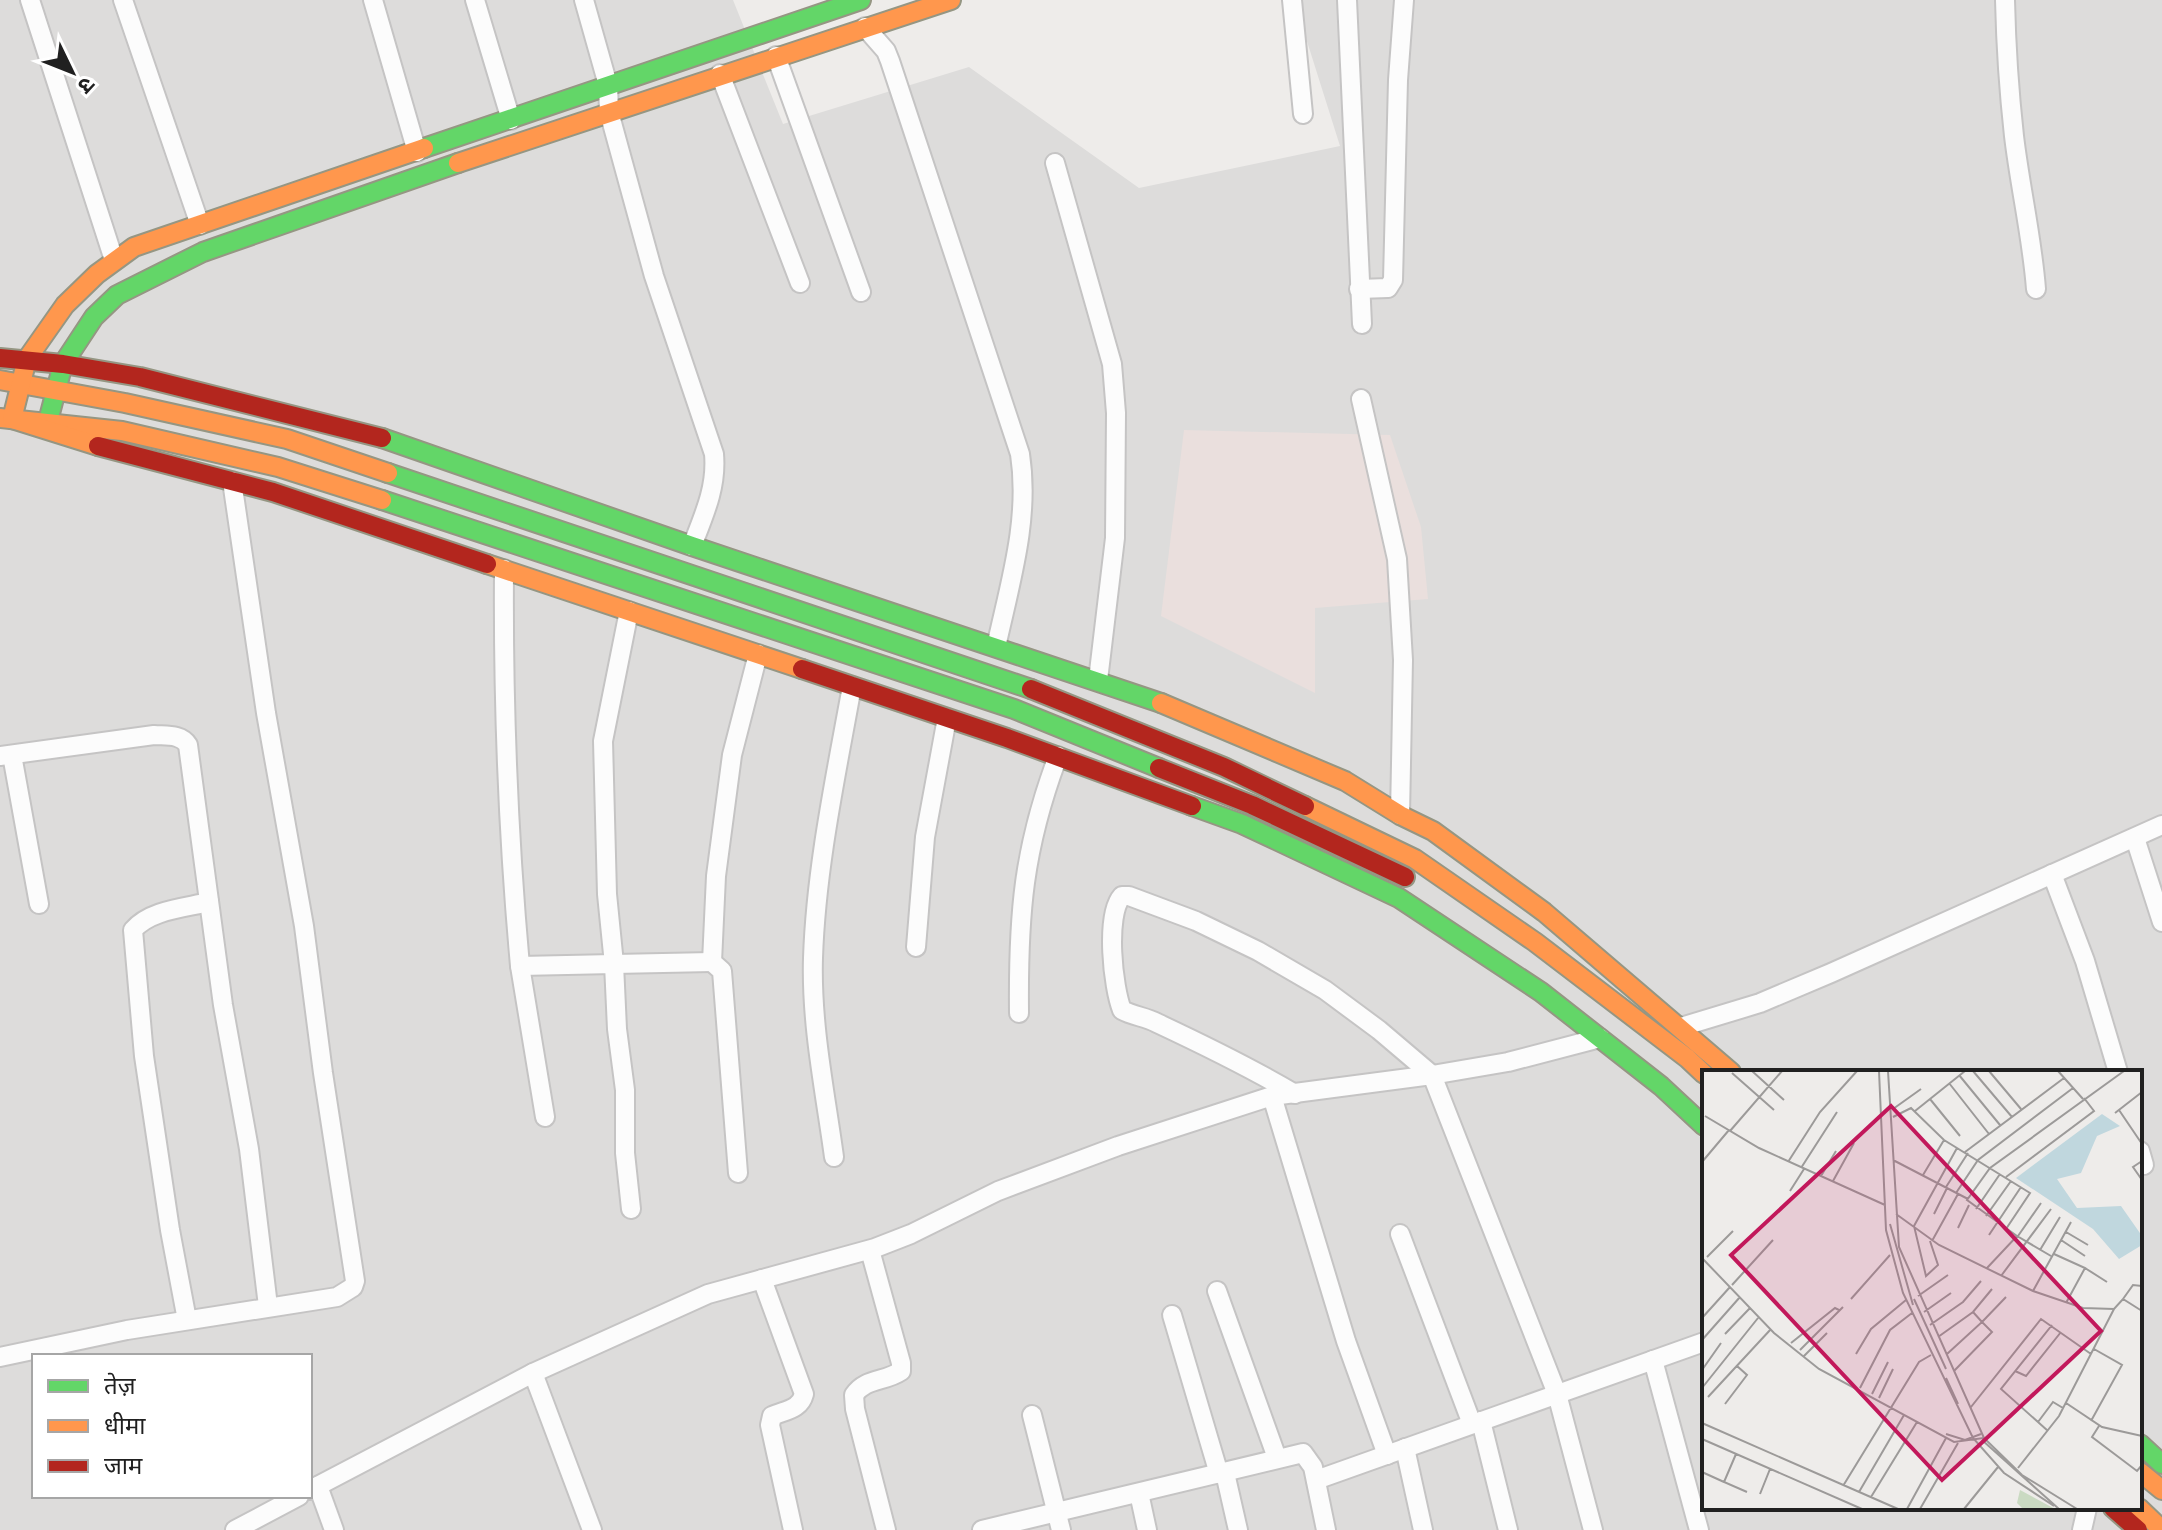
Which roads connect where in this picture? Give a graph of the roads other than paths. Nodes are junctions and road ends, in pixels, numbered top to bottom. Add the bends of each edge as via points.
1 (30, 0) edge
2 (123, 0) edge
3 (373, 0) edge
4 (475, 0) edge
5 (584, 0) edge
6 (861, 0) edge
7 (951, 0) edge
8 (1292, 0) edge
9 (1347, 0) edge
10 (1404, 0) edge
11 (2005, 0) edge
12 (865, 27) junction
13 (776, 56) junction
14 (720, 74) junction
15 (608, 85) junction
16 (609, 112) junction
17 (1303, 114) dead end
18 (511, 120) junction
19 (417, 152) junction
20 (1055, 163) dead end
21 (200, 225) junction
22 (166, 235) junction
23 (114, 260) junction
24 (179, 263) junction
25 (800, 283) dead end
26 (1359, 289) junction
27 (2036, 289) dead end
28 (861, 292) dead end
29 (1362, 324) dead end
30 (0, 358) edge
31 (27, 359) junction
32 (63, 364) junction
33 (0, 380) edge
34 (57, 391) junction
35 (12, 395) edge
36 (1361, 399) dead end
37 (6, 418) edge
38 (48, 421) junction
39 (232, 481) junction
40 (692, 546) junction
41 (504, 569) junction
42 (629, 611) junction
43 (996, 647) junction
44 (758, 654) junction
45 (1098, 680) junction
46 (852, 686) junction
47 (947, 718) junction
48 (6, 756) edge
49 (1058, 756) junction
50 (1400, 815) junction
51 (2162, 825) edge
52 (2135, 838) junction
53 (2052, 874) junction
54 (1425, 889) dead end
55 (209, 902) junction
56 (39, 904) dead end
57 (1450, 905) dead end
58 (2162, 922) edge
59 (916, 947) dead end
60 (712, 962) junction
61 (614, 964) junction
62 (520, 966) junction
63 (1019, 1013) dead end
64 (1681, 1027) junction
65 (1600, 1038) junction
66 (1672, 1069) dead end
67 (1729, 1070) edge
68 (2117, 1070) edge
69 (1702, 1072) edge
70 (1432, 1075) junction
71 (1295, 1094) junction
72 (1272, 1096) junction
73 (545, 1117) dead end
74 (1702, 1124) edge
75 (834, 1157) dead end
76 (738, 1173) dead end
77 (631, 1209) dead end
78 (1400, 1234) dead end
79 (870, 1250) junction
80 (762, 1279) junction
81 (1217, 1291) dead end
82 (268, 1306) junction
83 (1172, 1315) dead end
84 (187, 1320) junction
85 (1702, 1343) edge
86 (0, 1357) edge
87 (1653, 1360) junction
88 (533, 1373) junction
89 (1557, 1394) junction
90 (1032, 1415) dead end
91 (1476, 1423) junction
92 (2142, 1446) edge
93 (1405, 1448) junction
94 (1387, 1455) junction
95 (1277, 1458) junction
96 (2162, 1464) edge
97 (1222, 1473) junction
98 (2142, 1474) edge
99 (1316, 1480) junction
100 (314, 1488) edge
101 (2162, 1490) edge
102 (1139, 1493) junction
103 (295, 1498) edge
104 (2087, 1510) edge
105 (2115, 1510) edge
106 (2141, 1510) edge
107 (1060, 1521) edge
108 (2136, 1529) edge
109 (235, 1530) edge
110 (334, 1530) edge
111 (592, 1530) edge
112 (793, 1530) edge
113 (886, 1530) edge
114 (982, 1530) edge
115 (1147, 1530) edge
116 (1238, 1530) edge
117 (1326, 1530) edge
118 (1423, 1530) edge
119 (1508, 1530) edge
120 (1593, 1530) edge
121 (1699, 1530) edge
122 (2082, 1530) edge
123 (2162, 1530) edge

1 - 23 street
2 - 21 street
3 - 19 street
4 - 18 street
5 - 15 street
6 - 15 main road
7 - 12 main road
8 - 17 street
9 - 26 street
10 - 26 street via 1393,280 1388,288
11 - 27 street via 2014,137
12 - 13 main road
12 - 43 street via 890,61 1020,454 1024,505
13 - 14 main road
13 - 28 street
14 - 16 main road
14 - 25 street
15 - 16 street
15 - 18 main road
16 - 24 main road
16 - 40 street via 654,276 714,454 713,490
18 - 19 main road
19 - 21 main road
20 - 45 street via 1112,364 1115,538
21 - 22 main road
22 - 23 main road
22 - 24 main road
23 - 31 main road via 65,305
24 - 32 main road via 117,295 94,317
26 - 29 street
30 - 31 main road
31 - 32 main road
31 - 35 main road
32 - 34 main road
32 - 40 main road via 140,377 386,439
33 - 35 main road
34 - 35 main road
34 - 38 main road
34 - 69 main road via 287,439 1019,684 1224,767 1415,859 1535,942
35 - 37 main road
36 - 50 street via 1397,559 1403,660
37 - 38 main road
37 - 39 main road via 73,442
38 - 54 main road via 122,431 278,467 1014,709 1252,805
39 - 41 main road
39 - 82 street via 355,1277 353,1287 337,1297
40 - 43 main road
41 - 42 main road
41 - 62 street via 504,701
42 - 44 main road
42 - 61 street via 603,741
43 - 45 main road
44 - 46 main road
44 - 60 street via 726,795
45 - 50 main road via 1345,781
46 - 47 main road
46 - 75 street via 825,843 813,959 815,1021
47 - 49 main road
47 - 59 street via 925,837
48 - 55 street via 154,735 185,740
48 - 56 street
49 - 63 street via 1024,873
49 - 65 main road via 1242,824 1399,898 1541,992
50 - 64 main road via 1433,831 1544,912
51 - 52 street
52 - 53 street
52 - 58 street
53 - 64 street via 1760,1003
53 - 68 street
55 - 82 street
55 - 84 street via 153,915 133,930 144,1056
57 - 66 main road via 1550,971
60 - 61 street
60 - 76 street via 722,971
61 - 62 street
61 - 77 street
62 - 73 street
64 - 67 main road
65 - 70 street
65 - 74 main road
70 - 71 street
70 - 71 street via 1354,1009 1258,951 1196,921 1122,896 1114,914 1112,946 1122,1010 1181,1034
70 - 89 street
71 - 72 street
72 - 79 street via 998,1191
72 - 94 street via 1336,1309
78 - 91 street
79 - 80 street
79 - 113 street via 901,1363 893,1377 860,1387 854,1395
80 - 88 street via 708,1294
80 - 112 street via 804,1394 802,1403 772,1416 770,1425
81 - 95 street
82 - 84 street
83 - 97 street
84 - 86 street
85 - 87 street
87 - 89 street
87 - 121 street
88 - 100 street
88 - 111 street
89 - 91 street
89 - 120 street
90 - 107 street
91 - 93 street
91 - 119 street
92 - 96 main road
93 - 94 street
93 - 118 street
94 - 99 street
95 - 97 street
95 - 99 street via 1303,1453
97 - 102 street
97 - 116 street
98 - 101 main road
99 - 117 street
100 - 110 street
102 - 107 street
102 - 115 street
103 - 109 street
104 - 122 street
105 - 108 main road
106 - 123 main road
107 - 114 street

